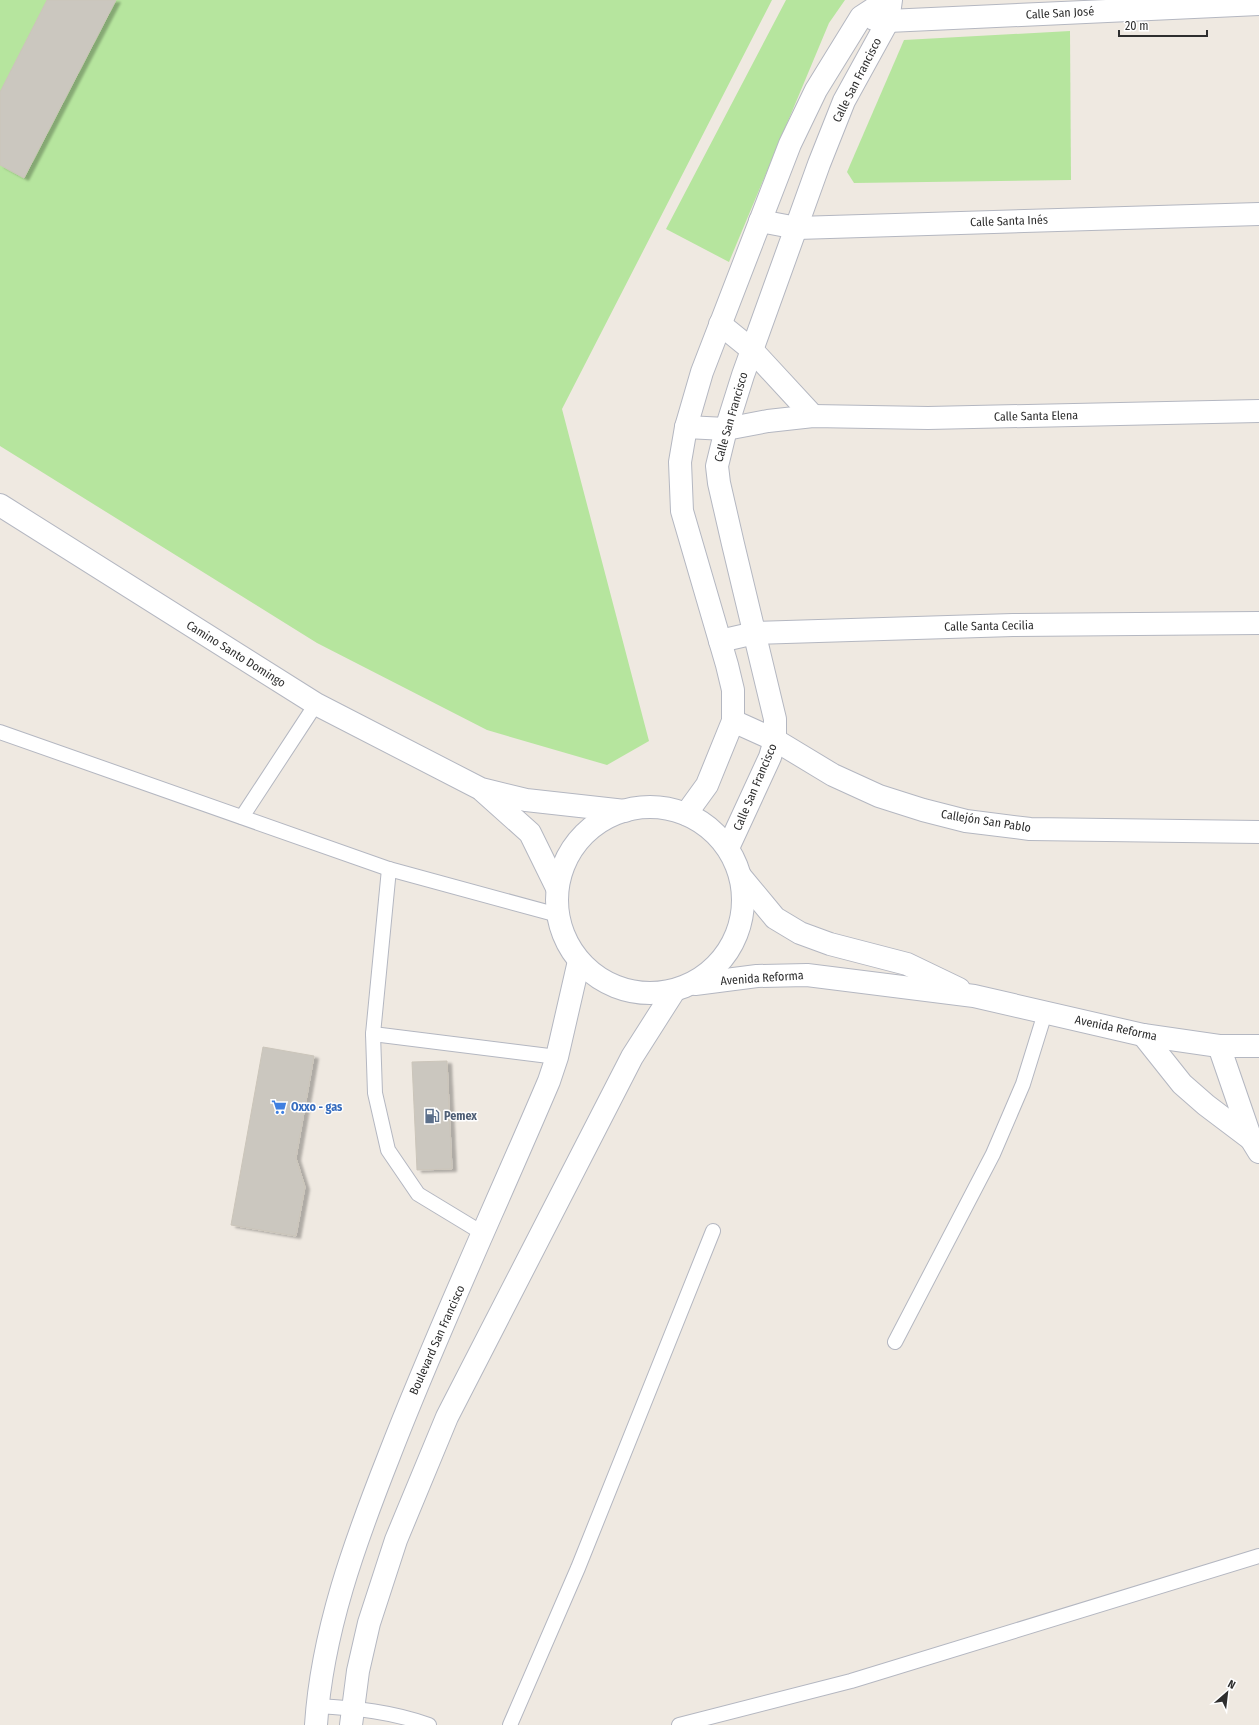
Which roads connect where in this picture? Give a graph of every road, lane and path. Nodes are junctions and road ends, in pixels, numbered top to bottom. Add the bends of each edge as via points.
1 (1259, 4) edge
2 (889, 7) edge
3 (1259, 214) edge
4 (760, 221) junction
5 (797, 228) junction
6 (720, 324) junction
7 (752, 350) junction
8 (1259, 411) edge
9 (813, 416) junction
10 (686, 427) junction
11 (726, 429) junction
12 (0, 505) edge
13 (1259, 623) edge
14 (755, 634) junction
15 (720, 641) junction
16 (316, 704) junction
17 (733, 721) junction
18 (0, 732) edge
19 (775, 740) junction
20 (481, 789) junction
21 (625, 810) junction
22 (686, 814) junction
23 (242, 818) junction
24 (1259, 832) edge
25 (728, 848) junction
26 (389, 869) junction
27 (741, 877) junction
28 (557, 888) junction
29 (558, 915) junction
30 (579, 961) junction
31 (683, 988) junction
32 (974, 996) junction
33 (1045, 1013) junction
34 (373, 1034) junction
35 (1143, 1035) junction
36 (1219, 1046) junction
37 (1259, 1046) edge
38 (557, 1057) junction
39 (1255, 1146) edge
40 (713, 1231) dead end
41 (484, 1234) junction
42 (896, 1342) dead end
43 (1259, 1556) edge
44 (316, 1716) edge
45 (352, 1716) edge
46 (430, 1725) edge
47 (510, 1725) edge
48 (680, 1725) edge

1 - 2 street, Calle San José
2 - 4 street, Calle San José via 861,18 816,90 790,144
2 - 5 street, Calle San Francisco via 844,101
3 - 5 street, Calle Santa Inés
4 - 5 street, Calle Santa Inés
4 - 6 street
5 - 7 street, Calle San Francisco
6 - 7 street
6 - 10 street via 702,372
7 - 9 street
7 - 11 street, Calle San Francisco
8 - 9 street, Calle Santa Elena via 928,418
9 - 11 street, Calle Santa Elena
10 - 11 street, Calle Santa Elena
10 - 15 street via 680,462 682,511
11 - 14 street, Calle San Francisco via 717,466 719,483
12 - 16 street, Camino Santo Domingo
13 - 14 street, Calle Santa Cecilia via 1013,625
14 - 15 street, Calle Santa Cecilia
14 - 19 street, Calle San Francisco via 773,705
15 - 17 street via 733,690
16 - 20 street, Camino Santo Domingo
16 - 23 lane
17 - 19 street, Callejón San Pablo
17 - 22 street via 706,785
18 - 23 lane
19 - 24 street, Callejón San Pablo via 833,775 879,796 966,820 1030,829
19 - 25 street, Calle San Francisco via 760,780
20 - 21 street, Camino Santo Domingo via 526,800
20 - 28 street, Camino Santo Domingo via 530,833
21 - 22 street via 645,807 666,808
21 - 28 street via 600,822 579,840 564,862
22 - 25 street via 709,828
23 - 26 lane
25 - 27 street
26 - 29 lane
26 - 34 lane
27 - 31 street via 744,909 736,939 718,966
27 - 32 street, Avenida Reforma via 775,918 800,933 830,944 907,964
28 - 29 street, Avenida Reforma
29 - 30 street, Avenida Reforma via 565,940
30 - 31 street, Avenida Reforma via 606,983 639,994
30 - 38 street, Boulevard San Francisco
31 - 32 street, Avenida Reforma via 757,976 807,975
31 - 45 street via 632,1057 447,1417 396,1540 370,1622 358,1671
32 - 33 street, Avenida Reforma
33 - 35 street, Avenida Reforma
33 - 42 lane via 1023,1084 993,1154
34 - 38 lane
34 - 41 lane via 375,1093 388,1150 418,1194
35 - 36 street, Avenida Reforma
35 - 39 street via 1182,1084
36 - 37 street, Avenida Reforma
36 - 39 street
38 - 41 street, Boulevard San Francisco
40 - 47 lane via 578,1568
41 - 44 street, Boulevard San Francisco via 411,1400 360,1529 323,1663
43 - 48 lane via 851,1681
44 - 45 lane
45 - 46 lane via 404,1716

